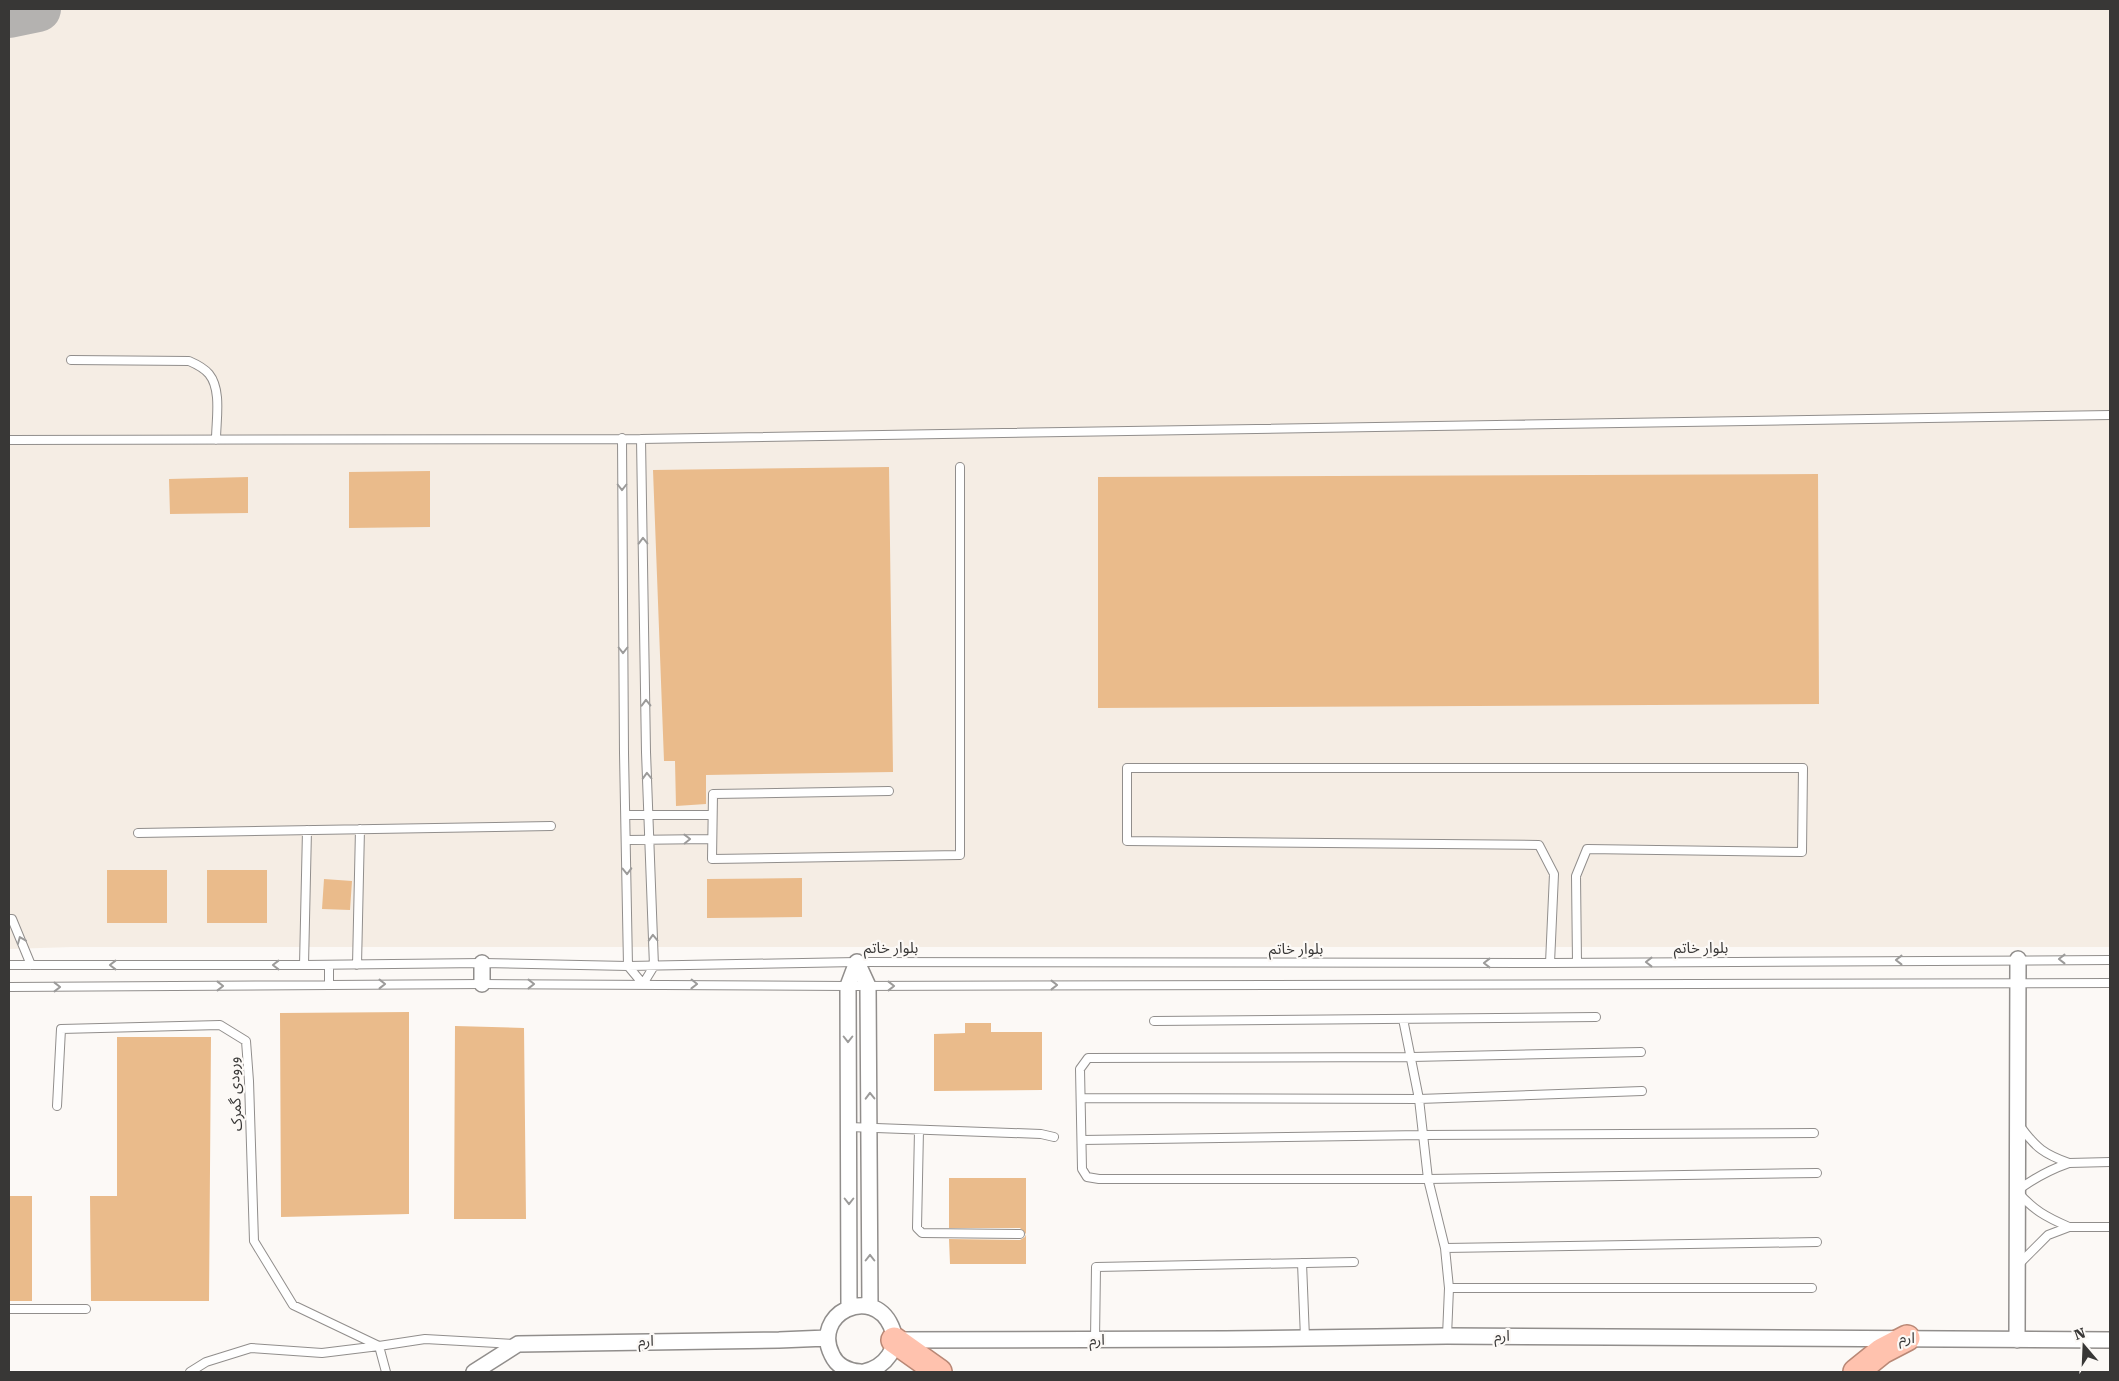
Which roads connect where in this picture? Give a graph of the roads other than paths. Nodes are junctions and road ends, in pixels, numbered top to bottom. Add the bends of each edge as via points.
1 (71, 360) dead end
2 (2110, 415) edge
3 (622, 438) junction
4 (641, 439) junction
5 (9, 440) edge
6 (216, 440) junction
7 (960, 467) dead end
8 (889, 791) dead end
9 (649, 814) junction
10 (627, 815) junction
11 (711, 815) junction
12 (551, 826) dead end
13 (360, 829) junction
14 (307, 830) junction
15 (138, 833) dead end
16 (712, 839) junction
17 (627, 840) junction
18 (650, 840) junction
19 (9, 919) edge
20 (2018, 959) junction
21 (2110, 960) edge
22 (857, 962) junction
23 (482, 963) junction
24 (1550, 963) junction
25 (1577, 963) junction
26 (9, 965) edge
27 (30, 965) junction
28 (304, 965) junction
29 (329, 965) junction
30 (357, 965) junction
31 (628, 966) junction
32 (654, 966) junction
33 (2110, 983) edge
34 (482, 984) junction
35 (643, 984) junction
36 (2018, 984) junction
37 (329, 985) junction
38 (848, 986) junction
39 (868, 986) junction
40 (9, 987) edge
41 (1596, 1017) dead end
42 (1403, 1018) junction
43 (1154, 1021) dead end
44 (1641, 1052) dead end
45 (1412, 1057) junction
46 (1642, 1091) dead end
47 (1081, 1098) junction
48 (1419, 1099) junction
49 (57, 1106) dead end
50 (2017, 1123) junction
51 (849, 1127) junction
52 (870, 1128) junction
53 (919, 1130) junction
54 (1814, 1133) dead end
55 (1423, 1135) junction
56 (1054, 1137) dead end
57 (1082, 1140) junction
58 (2110, 1162) edge
59 (2069, 1163) junction
60 (1817, 1173) dead end
61 (1428, 1179) junction
62 (2017, 1191) junction
63 (2110, 1226) edge
64 (2069, 1227) junction
65 (1020, 1234) dead end
66 (1817, 1242) dead end
67 (1445, 1248) junction
68 (1354, 1262) dead end
69 (1302, 1263) junction
70 (2017, 1265) junction
71 (1449, 1288) junction
72 (1812, 1288) dead end
73 (870, 1307) junction
74 (849, 1308) junction
75 (9, 1309) edge
76 (86, 1309) dead end
77 (1447, 1336) junction
78 (827, 1338) junction
79 (1305, 1338) junction
80 (1907, 1338) junction
81 (894, 1340) junction
82 (1095, 1340) junction
83 (2017, 1340) junction
84 (2110, 1340) edge
85 (518, 1344) junction
86 (379, 1346) junction
87 (190, 1372) edge
88 (386, 1372) edge
89 (474, 1372) edge
90 (863, 1372) edge
91 (939, 1372) edge
92 (1856, 1372) edge

1 - 6 lane via 190,361 200,366 210,374 217,398
2 - 4 lane
3 - 4 lane
3 - 6 lane
3 -> 10 lane
9 -> 4 lane
5 - 6 lane
7 - 16 lane via 960,855 712,859
8 - 11 lane via 713,794
9 - 10 lane
9 - 11 lane
9 - 18 lane
10 - 17 lane
11 - 16 lane
12 - 13 lane
13 - 14 lane
13 - 30 lane
14 - 15 lane
14 - 28 lane
18 -> 16 lane
17 - 18 lane
17 -> 31 lane
32 -> 18 lane
27 -> 19 lane via 12,919
21 -> 20 lane, بلوار خاتم
20 -> 25 lane, بلوار خاتم
20 - 36 street
24 -> 22 lane, بلوار خاتم
22 - 32 lane, بلوار خاتم
22 - 38 street
22 - 39 street
23 - 30 lane, بلوار خاتم
23 - 31 lane, بلوار خاتم
23 - 34 street
24 - 25 lane, بلوار خاتم
24 - 25 lane via 1554,874 1539,845 1127,841 1127,768 1803,768 1802,852 1587,850 1576,876
26 - 27 lane, بلوار خاتم
28 -> 27 lane, بلوار خاتم
28 - 29 lane, بلوار خاتم
29 - 30 lane, بلوار خاتم
29 - 37 lane
31 - 32 lane, بلوار خاتم
31 - 35 lane
32 - 35 lane
33 - 36 lane
34 -> 35 lane
37 -> 34 lane
35 -> 38 lane
39 -> 36 lane
36 - 50 street
40 -> 37 lane
38 - 39 lane
38 -> 51 street
52 -> 39 street
41 - 42 lane
42 - 43 lane
42 - 45 lane
44 - 45 lane
45 - 47 lane via 1088,1058 1080,1069
45 - 48 lane
46 - 48 lane
47 - 48 lane
47 - 57 lane
48 - 55 lane
49 - 86 lane, ورودی گمرک via 60,1029 220,1025 246,1041 254,1241 293,1305
50 - 59 lane via 2049,1156
50 - 62 street
51 - 52 lane
51 -> 74 street
52 - 53 lane
73 -> 52 street
53 - 56 lane
53 - 65 lane via 917,1228 922,1233
54 - 55 lane
55 - 57 lane
55 - 61 lane
57 - 61 lane via 1082,1169 1087,1177 1099,1179
58 - 59 lane
59 - 62 lane via 2035,1177
60 - 61 lane
61 - 67 lane
62 - 64 lane via 2030,1206
62 - 70 street
63 - 64 lane
64 - 70 lane via 2048,1236
66 - 67 lane
67 - 71 lane
68 - 69 lane
69 - 79 lane
69 - 82 lane via 1096,1267
70 - 83 street
71 - 72 lane
71 - 77 lane
73 - 74 street via 859,1305
73 - 81 street via 888,1319
74 - 78 street via 834,1320
75 - 76 lane
77 - 79 street, ارم
77 - 80 street, ارم
78 - 85 street, ارم
78 - 90 street via 828,1349 842,1367
79 - 82 street, ارم
80 - 83 street, ارم
80 - 92 highway via 1882,1351
81 - 82 street, ارم
81 - 90 street via 888,1358
81 - 91 highway
83 - 84 street, ارم
85 - 86 lane via 425,1339
85 - 89 street
86 - 87 lane via 322,1353 251,1348 206,1362
86 - 88 lane

